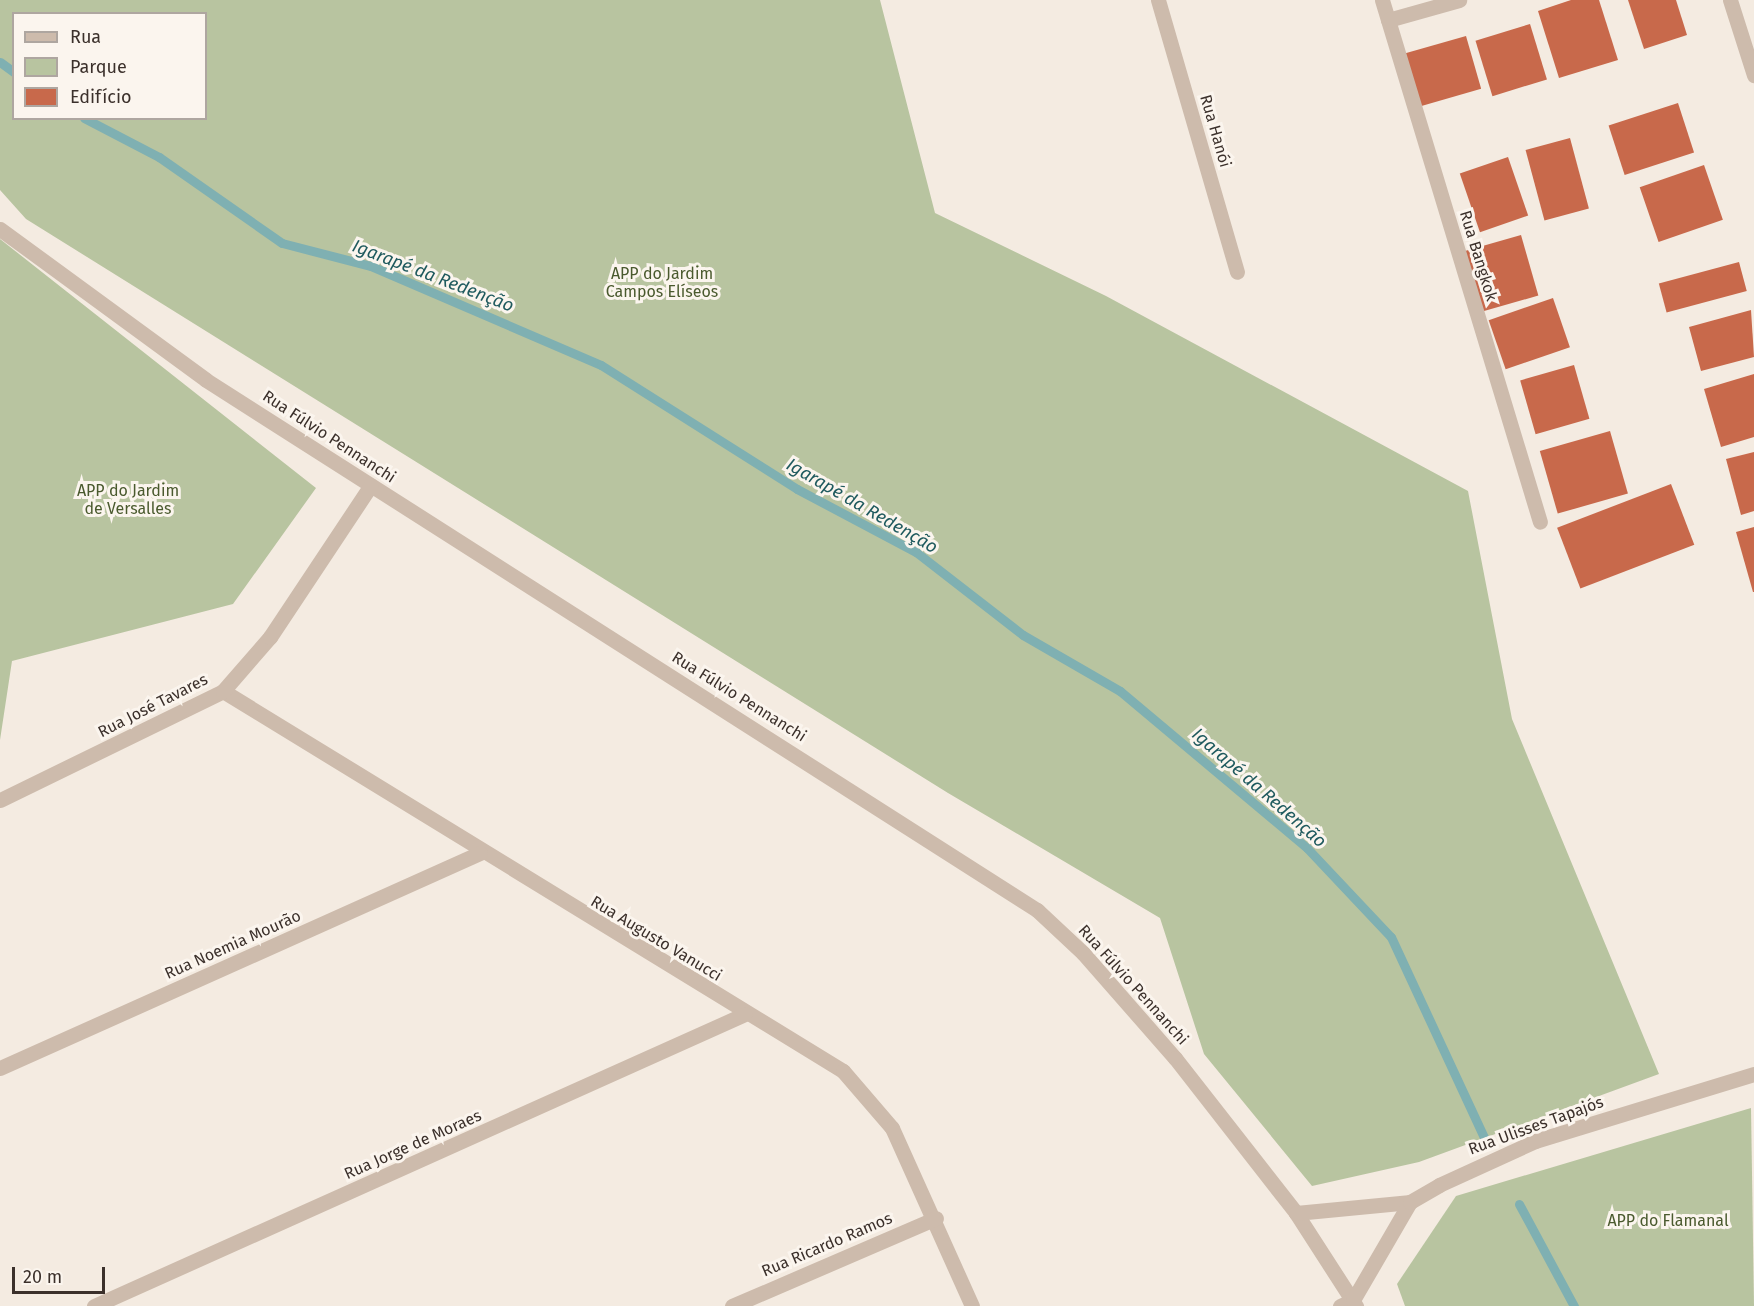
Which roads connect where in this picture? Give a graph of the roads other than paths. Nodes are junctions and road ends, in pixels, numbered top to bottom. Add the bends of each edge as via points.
1 (1158, 0) edge
2 (1382, 0) edge
3 (1460, 0) edge
4 (1730, 0) edge
5 (1388, 20) junction
6 (1754, 75) edge
7 (0, 229) edge
8 (1237, 272) dead end
9 (371, 485) junction
10 (1540, 522) dead end
11 (223, 691) junction
12 (0, 800) edge
13 (480, 853) junction
14 (745, 1014) junction
15 (0, 1068) edge
16 (1754, 1074) edge
17 (1410, 1202) junction
18 (1296, 1213) junction
19 (936, 1218) junction
20 (1349, 1304) edge
21 (94, 1306) edge
22 (732, 1306) edge
23 (972, 1306) edge

1 - 8 street, Rua Hanói
2 - 5 street, Rua Bangkok
3 - 5 street
4 - 6 street
5 - 10 street, Rua Bangkok
7 - 9 street, Rua Fúlvio Pennanchi via 207,380
9 - 11 street, Rua José Tavares via 270,638
9 - 18 street, Rua Fúlvio Pennanchi via 1037,910 1083,952 1175,1058
11 - 12 street, Rua José Tavares
11 - 13 street, Rua Augusto Vanucci
13 - 14 street, Rua Augusto Vanucci
13 - 15 street, Rua Noemia Mourão
14 - 19 street, Rua Augusto Vanucci via 843,1071 867,1094 892,1128
14 - 21 street, Rua Jorge de Moraes
16 - 17 street, Rua Ulisses Tapajós via 1509,1151
17 - 18 street
17 - 20 street
18 - 20 street, Rua Fúlvio Pennanchi
19 - 22 street, Rua Ricardo Ramos
19 - 23 street, Rua Augusto Vanucci

